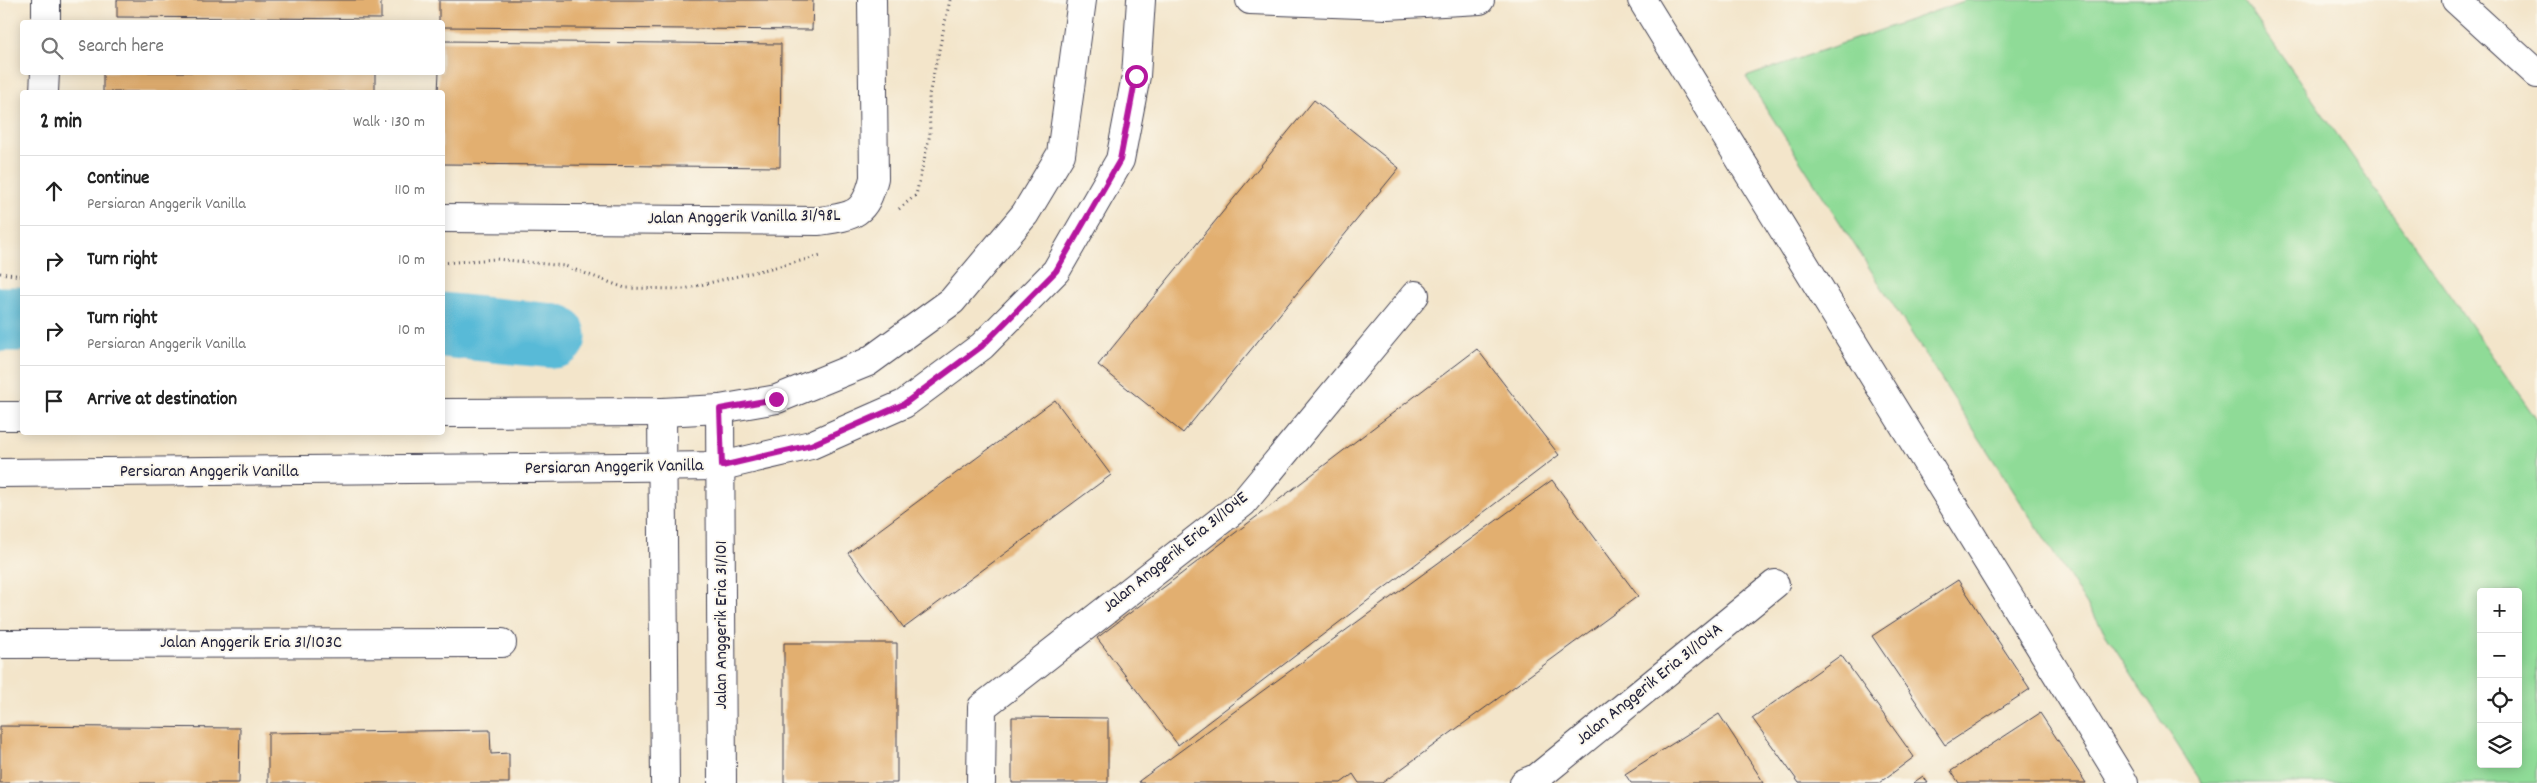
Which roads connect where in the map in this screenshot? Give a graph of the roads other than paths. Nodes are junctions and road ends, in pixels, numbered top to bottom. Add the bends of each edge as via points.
1 (46, 0) edge
2 (872, 0) edge
3 (1082, 0) edge
4 (1141, 0) edge
5 (1250, 0) edge
6 (1474, 0) edge
7 (1642, 0) edge
8 (2456, 0) edge
9 (46, 20) edge
10 (2537, 74) edge
11 (45, 75) edge
12 (44, 90) edge
13 (445, 218) edge
14 (1415, 295) dead end
15 (720, 409) junction
16 (662, 412) junction
17 (445, 413) edge
18 (0, 416) edge
19 (20, 416) edge
20 (722, 466) junction
21 (664, 468) junction
22 (0, 474) edge
23 (1775, 584) dead end
24 (502, 643) dead end
25 (0, 644) edge
26 (666, 783) edge
27 (722, 783) edge
28 (981, 783) edge
29 (1524, 783) edge
30 (2124, 783) edge

1 - 9 street
2 - 13 street, Jalan Anggerik Vanilla 31/98L via 874,178 863,207 850,216 819,220
3 - 15 street via 1061,154 1025,214 952,302 868,362 776,399
4 - 20 street, Persiaran Anggerik Vanilla via 1136,76 1120,160 1056,271 982,346 904,404 811,445
5 - 6 street via 1387,5
7 - 30 street
8 - 10 street
11 - 12 street
14 - 28 street, Jalan Anggerik Eria 31/104E via 1243,503 982,707
15 - 16 street
15 - 20 street, Jalan Anggerik Eria 31/101
16 - 17 street
16 - 21 street
18 - 19 street
20 - 21 street, Persiaran Anggerik Vanilla
20 - 27 street, Jalan Anggerik Eria 31/101
21 - 22 street, Persiaran Anggerik Vanilla
21 - 26 street
23 - 29 street, Jalan Anggerik Eria 31/104A via 1538,777
24 - 25 street, Jalan Anggerik Eria 31/103C

